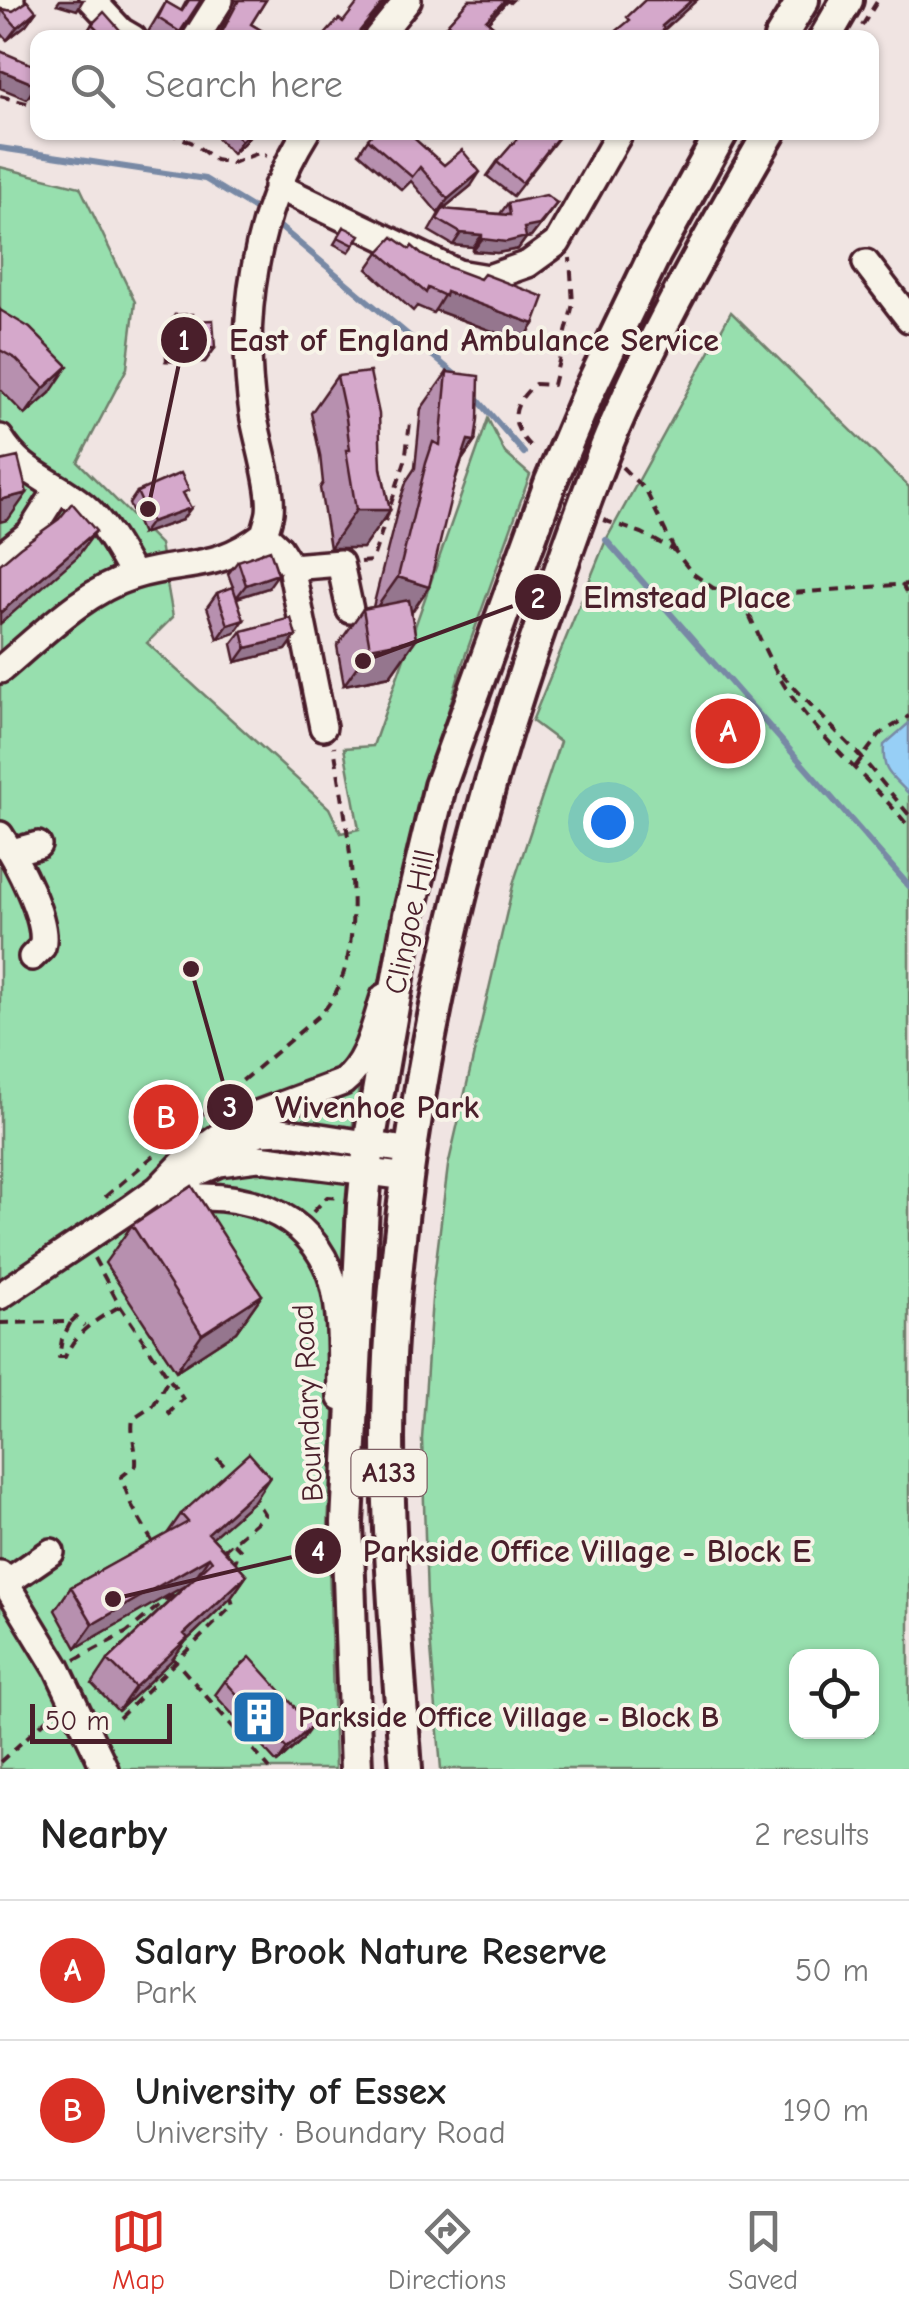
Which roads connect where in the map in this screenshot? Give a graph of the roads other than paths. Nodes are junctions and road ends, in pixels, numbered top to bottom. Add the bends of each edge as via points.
1 (12, 0) edge
2 (92, 0) edge
3 (220, 0) edge
4 (408, 0) edge
5 (803, 0) edge
6 (847, 0) edge
7 (0, 10) edge
8 (120, 30) edge
9 (201, 30) edge
10 (383, 30) edge
11 (785, 30) edge
12 (830, 30) edge
13 (302, 140) edge
14 (615, 140) edge
15 (718, 140) edge
16 (765, 140) edge
17 (278, 185) junction
18 (866, 263) dead end
19 (908, 316) edge
20 (4, 452) edge
21 (58, 489) junction
22 (264, 534) junction
23 (0, 557) edge
24 (291, 567) junction
25 (134, 576) junction
26 (350, 610) dead end
27 (0, 670) edge
28 (323, 726) road end
29 (6, 844) edge
30 (38, 845) dead end
31 (409, 915) junction
32 (32, 957) dead end
33 (367, 1158) junction
34 (184, 1162) junction
35 (410, 1164) junction
36 (158, 1189) junction
37 (130, 1210) junction
38 (0, 1296) edge
39 (347, 1523) junction
40 (51, 1552) dead end
41 (3, 1579) edge
42 (105, 1769) edge
43 (356, 1769) edge
44 (406, 1769) edge

1 - 7 street
2 - 8 street
3 - 9 street
4 - 10 street
5 - 11 main road
6 - 12 main road
13 - 17 street
14 - 17 street via 557,243 528,264 488,278 458,274
15 - 31 main road, Clingoe Hill / A133 via 589,390 552,482 440,786
16 - 35 main road, Clingoe Hill / A133 via 672,304 580,513 490,779 441,982
17 - 22 street via 252,286 249,372 271,509
18 - 19 street
20 - 21 street
21 - 23 street via 30,533
21 - 25 street via 84,506
22 - 24 street
22 - 25 street via 226,558
24 - 26 street via 340,563
24 - 28 street
25 - 27 street via 100,591
29 - 30 street
29 - 32 street via 44,930 42,948
31 - 33 main road, Clingoe Hill / A133
31 - 34 street, Boundary Road via 355,1072 326,1091 244,1119
33 - 34 street, Boundary Road via 282,1131 261,1132
33 - 35 street, Boundary Road
33 - 36 street, Boundary Road via 242,1158
33 - 39 main road, Clingoe Hill / A133
34 - 36 street, Boundary Road
35 - 44 main road, Clingoe Hill / A133 via 392,1326 388,1530
36 - 37 street, Boundary Road
37 - 38 street, Boundary Road
37 - 39 street, Boundary Road via 186,1198 256,1203 299,1227 320,1252 337,1304
39 - 43 main road, Clingoe Hill / A133
40 - 41 street
41 - 42 street via 57,1668

